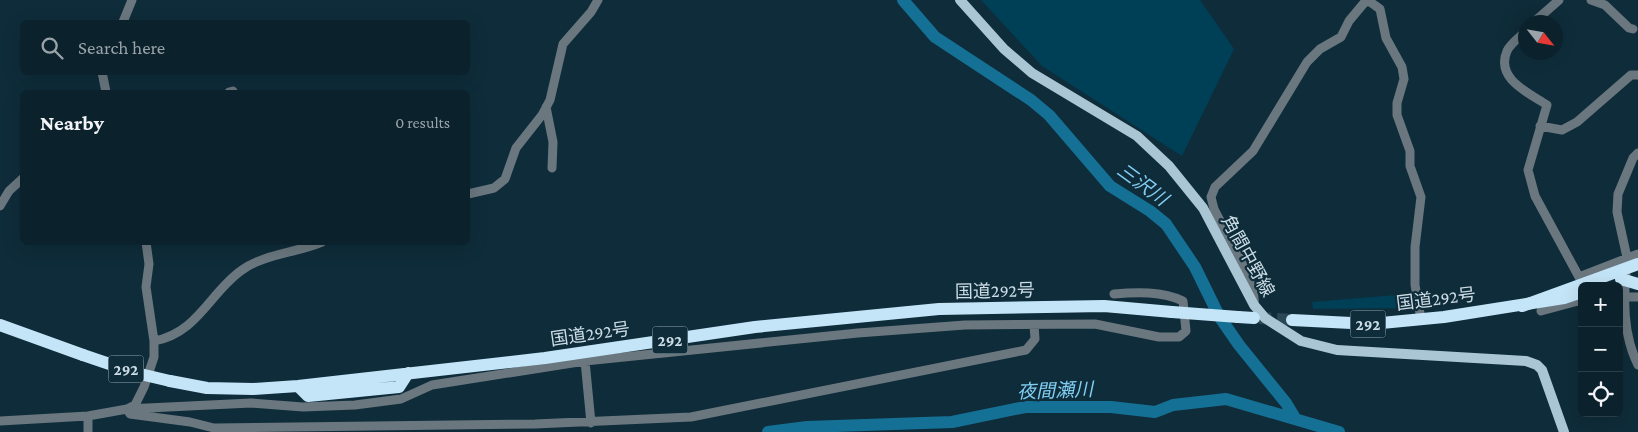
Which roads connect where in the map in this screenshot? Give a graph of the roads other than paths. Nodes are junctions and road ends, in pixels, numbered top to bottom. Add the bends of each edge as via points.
1 (132, 0) edge
2 (598, 0) edge
3 (960, 0) edge
4 (1559, 0) edge
5 (1591, 0) edge
6 (1542, 15) edge
7 (124, 20) edge
8 (1633, 29) dead end
9 (1518, 39) edge
10 (103, 75) edge
11 (1638, 75) edge
12 (106, 90) edge
13 (546, 107) junction
14 (1540, 126) junction
15 (1638, 153) edge
16 (552, 168) dead end
17 (20, 181) edge
18 (470, 194) edge
19 (0, 206) edge
20 (146, 245) edge
21 (315, 245) edge
22 (1638, 254) edge
23 (1633, 261) edge
24 (1638, 273) edge
25 (1621, 279) junction
26 (1612, 282) edge
27 (1638, 284) edge
28 (1578, 293) edge
29 (1623, 293) edge
30 (1114, 294) dead end
31 (1623, 296) edge
32 (1638, 297) edge
33 (1578, 301) edge
34 (1623, 303) edge
35 (1522, 306) junction
36 (1254, 311) junction
37 (1541, 312) dead end
38 (1421, 319) junction
39 (1292, 320) tunnel mouth
40 (0, 324) edge
41 (1034, 325) junction
42 (0, 331) edge
43 (36, 337) junction
44 (154, 341) junction
45 (585, 361) junction
46 (1638, 365) edge
47 (127, 409) junction
48 (88, 419) junction
49 (0, 421) edge
50 (591, 422) junction
51 (88, 432) edge
52 (1564, 432) edge

1 - 7 street
2 - 13 street via 563,44 554,90
3 - 36 main road, 角間中野線 via 1004,49 1032,73 1137,136 1169,166 1203,208
4 - 6 street
5 - 8 street via 1605,5
9 - 14 street via 1508,50 1504,64 1510,80 1547,105
10 - 12 street
11 - 14 street via 1631,75 1577,122 1562,130
13 - 16 street via 553,142
13 - 18 street via 516,148 501,184
14 - 23 street via 1528,170 1535,196 1579,277
15 - 23 street via 1632,158 1618,194 1617,212
17 - 19 street
20 - 44 street via 149,264 146,287
21 - 44 street via 261,259 248,266 178,333
22 - 23 street
23 - 29 street
23 - 35 highway, 292, bridge
24 - 25 highway
25 - 26 highway
25 - 27 highway, bridge
28 - 35 highway, 国道292号 / 292, bridge
30 - 41 street via 1146,293 1173,296 1183,301 1186,331 1178,338 1095,324
31 - 32 street
33 - 37 street
34 - 46 street via 1628,336
35 - 38 highway, 国道292号 / 292
36 - 38 street via 1256,296 1211,197 1215,187 1253,151 1307,62 1320,49 1341,38 1349,21 1369,1 1380,10 1386,38 1402,67 1404,79 1397,115 1421,197 1415,247 1415,285
36 - 43 highway, 国道292号 / 292, bridge via 1238,317 1104,306 939,309 755,327 545,358 253,389 207,388 136,373
36 - 52 main road, 角間中野線 via 1301,341 1337,350 1526,361 1537,365 1542,370
38 - 39 highway, 国道292号 / 292 via 1372,324
40 - 43 highway, 国道292号 / 292
41 - 45 street via 965,325 858,332
41 - 50 street via 1035,339 1026,350 691,417
42 - 43 highway
44 - 47 street via 154,357 144,387 135,405
45 - 47 street via 432,385 401,399 355,405 303,407 251,403
45 - 50 street
47 - 48 street
47 - 50 street via 130,414 214,428
48 - 49 street
48 - 51 street

